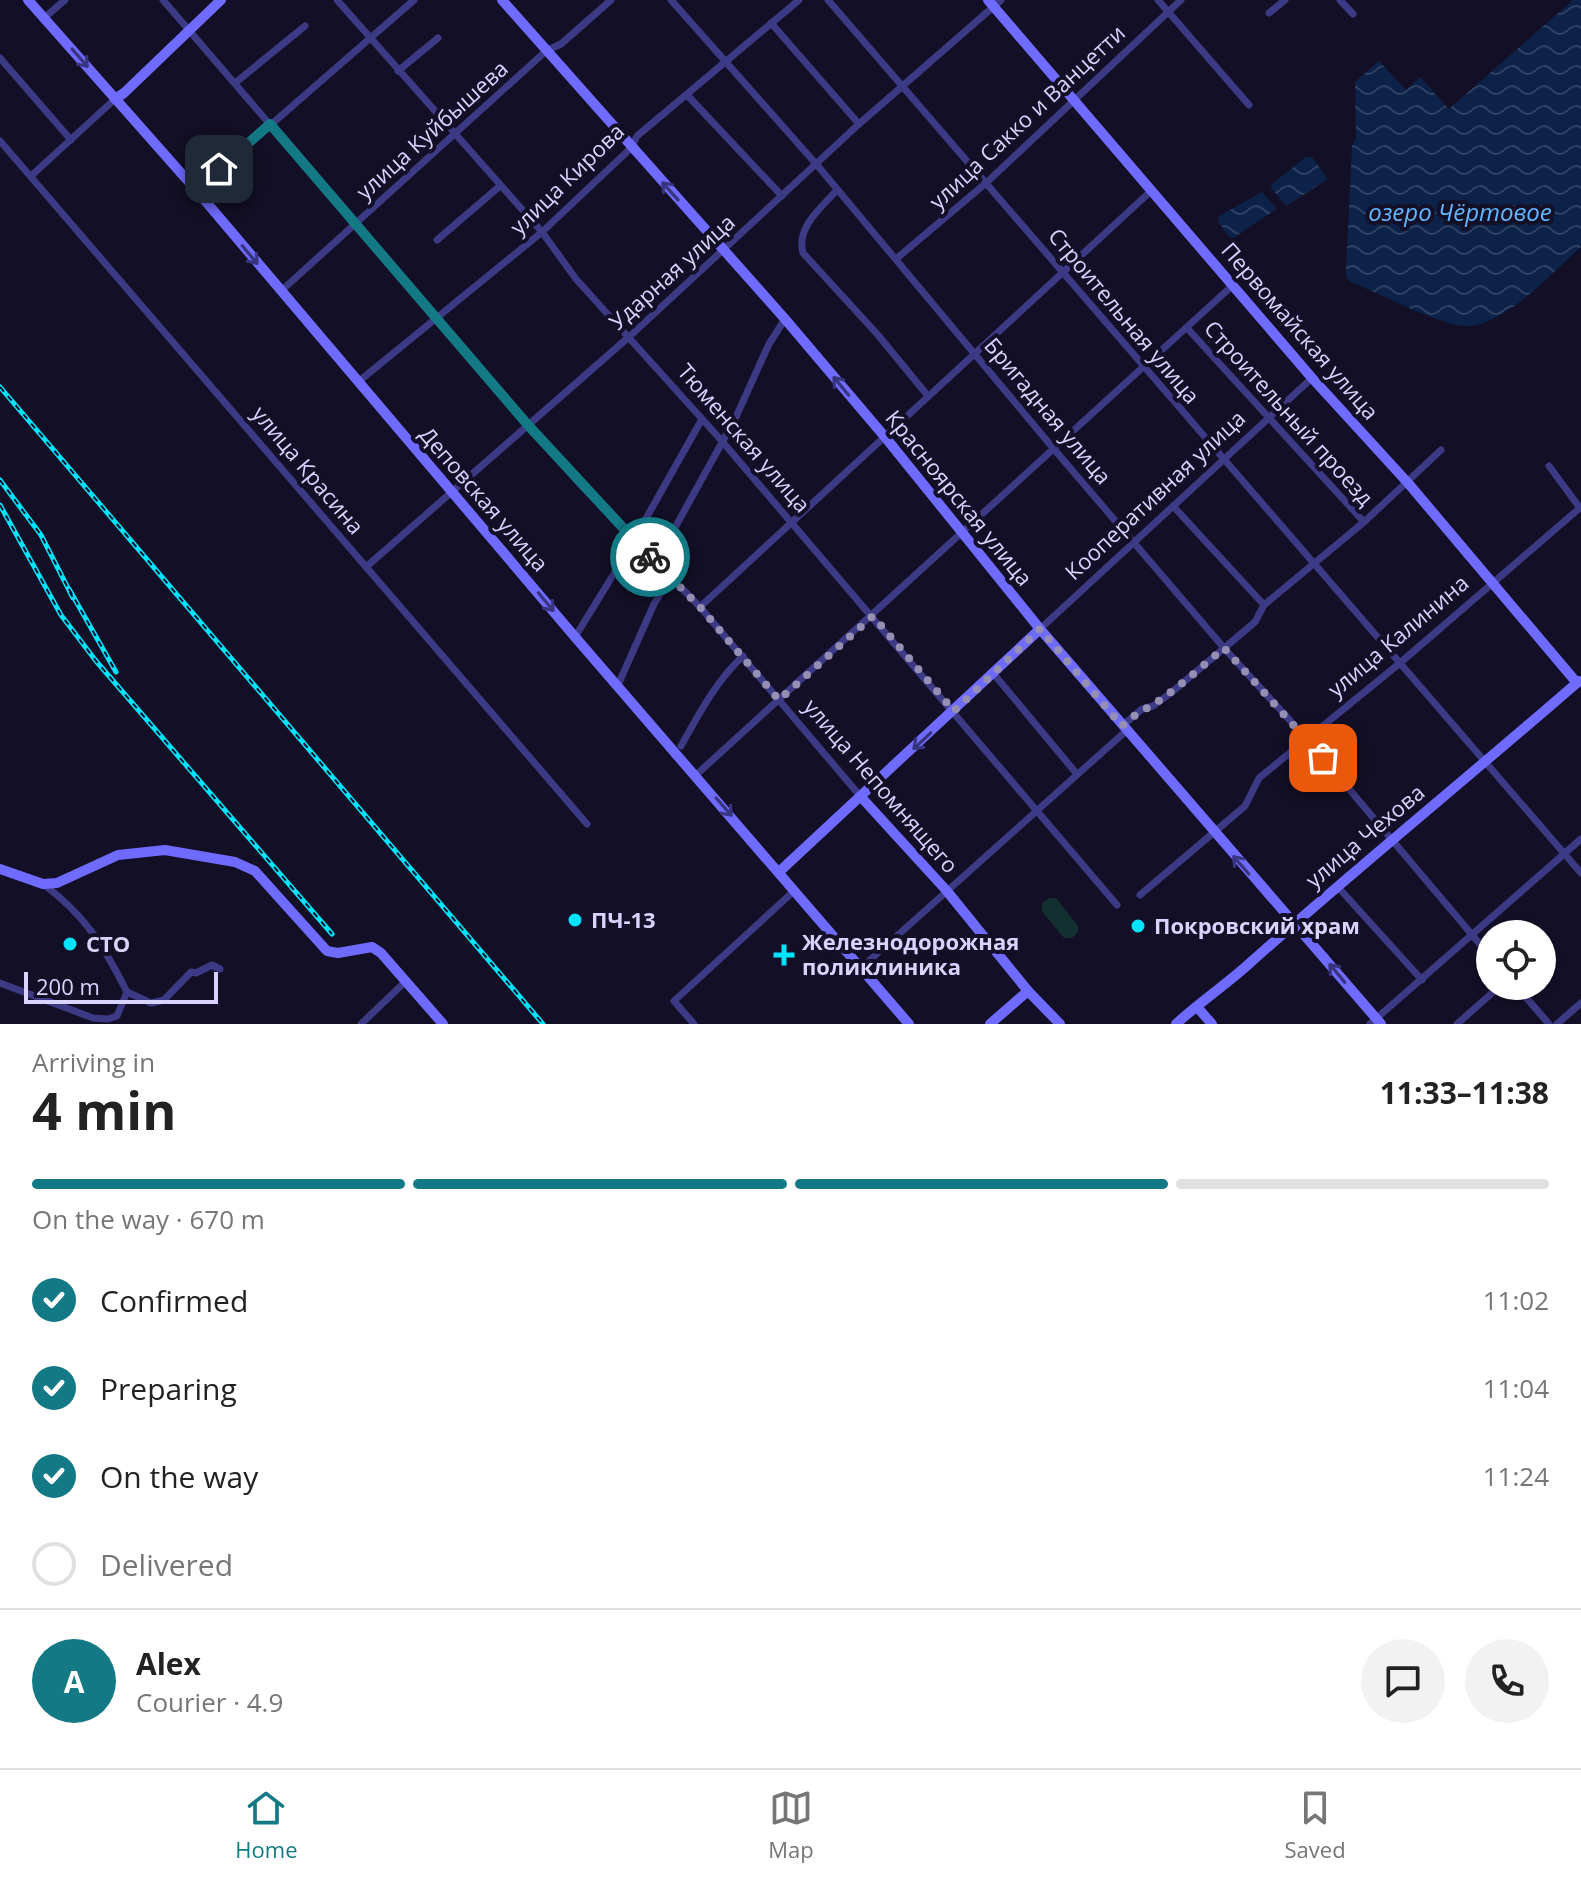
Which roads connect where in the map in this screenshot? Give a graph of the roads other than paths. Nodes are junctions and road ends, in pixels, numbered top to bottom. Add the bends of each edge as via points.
1 (28, 0) edge
2 (65, 0) edge
3 (163, 0) edge
4 (221, 0) edge
5 (337, 0) edge
6 (414, 0) edge
7 (502, 0) edge
8 (611, 0) edge
9 (671, 0) edge
10 (799, 0) edge
11 (828, 0) edge
12 (1158, 0) edge
13 (1181, 0) edge
14 (1285, 0) edge
15 (1340, 0) edge
16 (994, 2) edge
17 (1168, 11) junction
18 (1269, 13) dead end
19 (1353, 14) dead end
20 (44, 18) junction
21 (771, 23) junction
22 (305, 26) dead end
23 (190, 30) junction
24 (370, 37) junction
25 (438, 38) dead end
26 (546, 51) junction
27 (0, 58) edge
28 (725, 62) junction
29 (398, 71) junction
30 (235, 83) junction
31 (901, 87) junction
32 (688, 96) junction
33 (115, 99) junction
34 (1074, 101) junction
35 (1249, 105) dead end
36 (270, 124) junction
37 (859, 124) junction
38 (454, 134) junction
39 (71, 140) junction
40 (0, 141) edge
41 (631, 148) junction
42 (817, 165) junction
43 (31, 176) junction
44 (986, 183) junction
45 (500, 186) junction
46 (196, 190) junction
47 (837, 190) junction
48 (1151, 191) junction
49 (782, 196) junction
50 (356, 222) junction
51 (542, 232) junction
52 (437, 240) dead end
53 (723, 250) junction
54 (896, 259) junction
55 (1064, 271) junction
56 (1233, 285) junction
57 (281, 291) junction
58 (438, 318) junction
59 (785, 319) junction
60 (1187, 328) junction
61 (630, 336) junction
62 (976, 353) junction
63 (1145, 367) junction
64 (1312, 378) junction
65 (358, 382) junction
66 (928, 396) junction
67 (702, 419) junction
68 (1267, 419) junction
69 (527, 424) junction
70 (885, 437) junction
71 (721, 440) junction
72 (1053, 448) junction
73 (1441, 450) dead end
74 (1223, 459) junction
75 (1549, 466) dead end
76 (1408, 483) junction
77 (452, 491) junction
78 (1173, 506) junction
79 (1580, 508) edge
80 (1364, 522) junction
81 (791, 523) junction
82 (962, 533) junction
83 (633, 540) junction
84 (1134, 542) junction
85 (656, 562) junction
86 (1315, 565) junction
87 (366, 567) junction
88 (671, 577) junction
89 (1493, 583) junction
90 (1264, 605) junction
91 (700, 607) junction
92 (873, 616) junction
93 (1040, 629) junction
94 (575, 637) junction
95 (1224, 648) junction
96 (743, 656) junction
97 (1400, 663) junction
98 (993, 673) junction
99 (1580, 683) edge
100 (618, 685) junction
101 (779, 700) junction
102 (954, 711) junction
103 (1124, 728) junction
104 (1306, 738) junction
105 (681, 746) dead end
106 (1485, 764) junction
107 (1076, 773) junction
108 (696, 775) junction
109 (861, 797) junction
110 (1037, 809) junction
111 (587, 824) dead end
112 (1213, 831) junction
113 (1392, 838) junction
114 (1581, 839) edge
115 (1565, 853) junction
116 (0, 869) edge
117 (780, 871) junction
118 (1581, 873) edge
119 (43, 884) junction
120 (1337, 886) junction
121 (795, 890) junction
122 (946, 890) junction
123 (1140, 895) dead end
124 (1117, 905) dead end
125 (1294, 922) junction
126 (1472, 934) junction
127 (1476, 939) edge
128 (861, 968) junction
129 (220, 969) dead end
130 (1422, 980) junction
131 (406, 981) junction
132 (0, 983) edge
133 (1028, 991) junction
134 (127, 992) junction
135 (1484, 1000) edge
136 (1528, 1000) edge
137 (1581, 1003) edge
138 (1197, 1007) junction
139 (1376, 1022) edge
140 (361, 1024) edge
141 (443, 1024) edge
142 (694, 1024) edge
143 (909, 1024) edge
144 (990, 1024) edge
145 (1060, 1024) edge
146 (1176, 1024) edge
147 (1212, 1024) edge
148 (1457, 1024) edge
149 (1549, 1024) edge
150 (1557, 1024) edge

1 - 20 main road, Деповская улица
2 - 20 street
3 - 23 street, улица Непомнящего
4 - 23 main road
5 - 24 street, Тюменская улица
6 - 24 street
7 - 26 main road, Красноярская улица
8 - 26 street, улица Куйбышева
9 - 28 street, Бригадная улица
10 - 21 street, улица Кирова
11 - 31 street, Строительная улица
12 - 17 street
13 - 17 street, улица Сакко и Ванцетти
14 - 18 street
15 - 19 street
16 - 31 street, Ударная улица
16 - 34 main road, Первомайская улица
17 - 34 street, улица Сакко и Ванцетти
17 - 35 street
20 -> 33 main road, Деповская улица
21 - 28 street, улица Кирова
21 - 37 street
22 - 30 street
23 - 30 street, улица Непомнящего
23 - 33 main road
24 - 29 street, Тюменская улица
24 - 36 street
25 - 29 street
26 - 38 street, улица Куйбышева
26 - 41 main road, Красноярская улица
27 - 39 street
28 - 32 street, улица Кирова
28 - 42 street, Бригадная улица
29 - 38 street, Тюменская улица
30 - 36 street, улица Непомнящего
31 - 37 street, Ударная улица
31 - 44 street, Строительная улица
32 - 41 street, улица Кирова via 637,136
32 - 49 street
33 - 39 street
33 - 46 main road, Деповская улица
34 - 44 street, улица Сакко и Ванцетти
34 - 48 main road, Первомайская улица
36 - 46 street
36 - 50 street, улица Непомнящего
37 - 42 street, Ударная улица
38 - 45 street, Тюменская улица
38 - 50 street, улица Куйбышева
39 - 43 street
40 - 43 street, улица Красина
41 - 51 street, улица Кирова
53 -> 41 main road, Красноярская улица
42 - 47 street, Бригадная улица
42 - 49 street, Ударная улица
43 - 87 street, улица Красина
44 - 54 street, улица Сакко и Ванцетти
44 - 55 street, Строительная улица
45 - 51 street, Тюменская улица
45 - 52 street
46 -> 57 main road, Деповская улица
47 - 54 street, Бригадная улица
47 - 66 street via 802,231 803,253
48 - 55 street
48 - 56 main road, Первомайская улица
49 - 53 street, Ударная улица
50 - 57 street, улица Куйбышева
50 - 58 street, улица Непомнящего
51 - 58 street, улица Кирова
51 - 61 street, Тюменская улица via 576,279
53 - 59 main road, Красноярская улица
53 - 61 street, Ударная улица
54 - 62 street, Бригадная улица
55 - 62 street
55 - 63 street, Строительная улица
56 - 60 street
56 - 64 main road, Первомайская улица
57 - 65 main road, Деповская улица
58 - 65 street, улица Кирова
58 - 69 street, улица Непомнящего
70 -> 59 main road, Красноярская улица
59 - 71 street
60 - 63 street
60 - 68 street, Строительный проезд
61 - 67 street, Тюменская улица
61 - 69 street, Ударная улица
62 - 66 street
62 - 72 street, Бригадная улица
63 - 72 street
63 - 74 street, Строительная улица
64 - 68 street, Кооперативная улица
64 - 76 main road, Первомайская улица
65 - 77 main road, Деповская улица
66 - 70 street
67 - 71 street, Тюменская улица
67 - 83 street
68 - 74 street, Кооперативная улица
68 - 80 street, Строительный проезд
69 - 77 street, Ударная улица
69 - 83 street, улица Непомнящего
70 - 81 street
70 - 82 main road, Красноярская улица
71 - 81 street, Тюменская улица
71 - 85 street
72 - 82 street
72 - 84 street, Бригадная улица
73 - 76 street
74 - 78 street, Кооперативная улица
74 - 86 street, Строительная улица
75 - 79 street
76 - 80 street
76 - 89 main road, Первомайская улица
77 - 87 street, Ударная улица
77 -> 94 main road, Деповская улица
78 - 84 street, Кооперативная улица
78 - 90 street
79 - 89 street, улица Калинина
80 - 86 street
81 - 91 street
81 - 92 street, Тюменская улица
82 - 92 street
82 - 93 main road, Красноярская улица
83 - 85 street, улица Непомнящего
83 - 94 street
84 - 93 street, Кооперативная улица
84 - 95 street, Бригадная улица
85 - 88 street, улица Непомнящего
86 - 90 street
86 - 97 street, Строительная улица
87 - 111 street, улица Красина
88 - 91 street, улица Непомнящего
88 - 100 street
89 - 97 street, улица Калинина
89 - 99 main road, Первомайская улица
90 - 95 street via 1255,622
91 - 96 street, улица Непомнящего
92 - 101 street
92 - 102 street, Тюменская улица
93 - 98 main road, Кооперативная улица
93 - 103 main road, Красноярская улица
94 - 100 main road, Деповская улица
95 - 103 street
95 - 104 street, Бригадная улица
96 - 101 street, улица Непомнящего
96 - 105 street via 705,703
97 - 104 street, улица Калинина
97 - 106 street, Строительная улица
98 - 102 main road, Кооперативная улица
98 - 107 street
99 - 106 main road, улица Чехова
100 - 108 main road, Деповская улица
101 - 108 street
101 - 109 street, улица Непомнящего
102 -> 109 main road, Кооперативная улица
102 - 110 street, Тюменская улица
103 - 107 street
103 - 112 main road, Красноярская улица
104 - 112 street, улица Калинина via 1259,778 1245,806
104 - 113 street, Бригадная улица
106 - 113 main road, улица Чехова
106 - 115 street, Строительная улица
107 - 110 street
108 -> 117 main road, Деповская улица
109 - 117 main road, Кооперативная улица
109 - 122 main road, улица Непомнящего
110 - 122 street
110 - 124 street, Тюменская улица
112 - 123 street, улица Калинина
125 -> 112 main road, Красноярская улица
113 - 120 main road, улица Чехова
113 - 126 street, Бригадная улица
114 - 115 street
115 - 118 street, Строительная улица
115 - 126 street
116 - 119 main road
117 - 121 main road, Деповская улица
119 - 131 main road via 57,883 118,855 165,850 235,862 255,871 327,951 372,947
119 - 134 street via 81,918
120 - 125 main road, улица Чехова
120 - 130 street
121 - 128 main road, Деповская улица
121 - 142 street via 674,1001
122 - 128 street
122 - 133 main road, улица Непомнящего
125 - 138 main road, улица Чехова
139 -> 125 main road, Красноярская улица
126 - 127 street, Бригадная улица
126 - 130 street
128 - 143 main road, Деповская улица
129 - 134 street via 212,965 191,972 164,1000 151,1003
130 - 139 street
131 - 140 street
131 - 141 main road
132 - 134 street via 93,1018 117,1016
133 - 144 main road
133 - 145 main road, улица Непомнящего
135 - 148 street
136 - 149 street
137 - 150 street
138 - 146 main road, улица Чехова
138 - 147 main road

